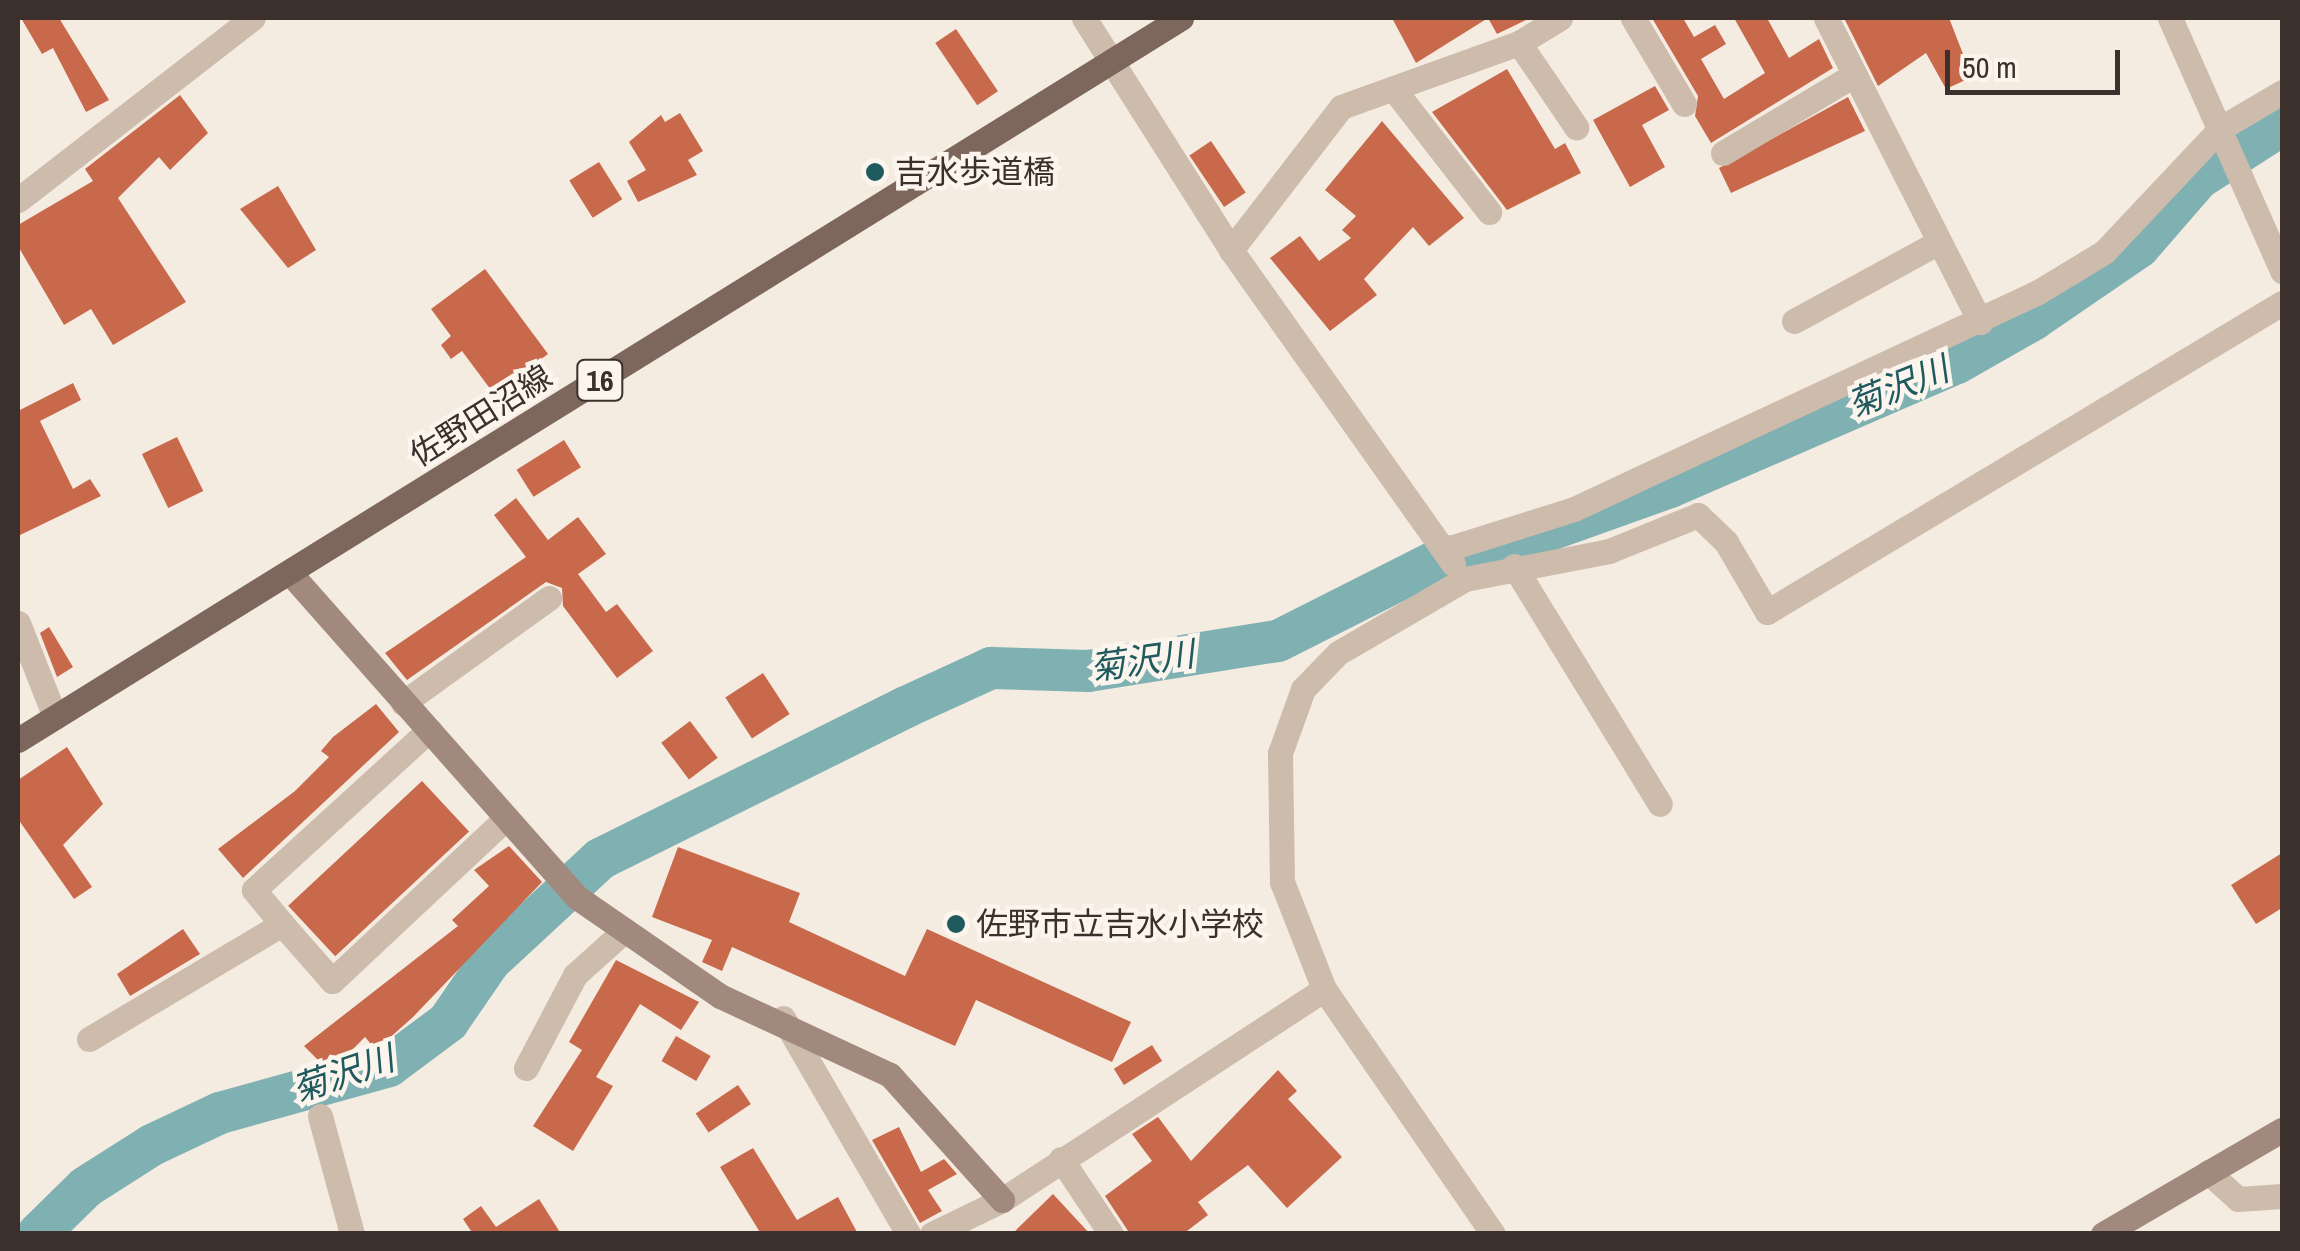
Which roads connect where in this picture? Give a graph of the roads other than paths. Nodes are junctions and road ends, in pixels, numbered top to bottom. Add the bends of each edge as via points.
1 (252, 18) edge
2 (1084, 18) edge
3 (1180, 18) edge
4 (1560, 18) edge
5 (1633, 18) edge
6 (1826, 18) edge
7 (2170, 18) edge
8 (1519, 43) junction
9 (1112, 61) junction
10 (1854, 75) junction
11 (1396, 92) junction
12 (2282, 92) edge
13 (1684, 104) dead end
14 (1576, 127) dead end
15 (2221, 128) junction
16 (1723, 153) dead end
17 (18, 200) edge
18 (1489, 212) dead end
19 (1939, 242) junction
20 (1232, 250) junction
21 (2282, 270) edge
22 (2282, 303) edge
23 (1794, 322) dead end
24 (1980, 322) junction
25 (1444, 550) junction
26 (1514, 566) junction
27 (290, 573) junction
28 (1465, 579) junction
29 (549, 598) dead end
30 (18, 623) edge
31 (402, 703) junction
32 (55, 716) junction
33 (429, 730) junction
34 (18, 740) edge
35 (1660, 804) dead end
36 (505, 819) junction
37 (282, 924) junction
38 (624, 930) junction
39 (1324, 989) junction
40 (783, 1018) junction
41 (88, 1039) dead end
42 (526, 1068) dead end
43 (320, 1116) dead end
44 (2282, 1130) edge
45 (1061, 1159) junction
46 (2208, 1172) junction
47 (2282, 1196) edge
48 (1002, 1200) junction
49 (1098, 1227) edge
50 (352, 1234) edge
51 (908, 1234) edge
52 (932, 1234) edge
53 (1493, 1234) edge
54 (2103, 1234) edge

1 - 17 street
2 - 9 street
3 - 9 main road, 佐野田沼線 / 16
4 - 8 street
5 - 13 street
6 - 10 street
7 - 15 street
8 - 11 street
8 - 14 street
9 - 20 street
9 - 27 main road, 佐野田沼線 / 16
10 - 16 street
10 - 19 street
11 - 18 street
11 - 20 street via 1341,107
12 - 15 street
15 - 21 street
15 - 24 street via 2104,252
19 - 23 street
19 - 24 street
20 - 25 street
22 - 26 street via 1766,612 1726,542 1698,515 1609,551
24 - 25 street via 1574,509
25 - 28 street
26 - 28 street
26 - 35 street
27 - 31 street
27 - 32 main road, 佐野田沼線 / 16
28 - 39 street via 1338,653 1303,689 1284,730 1282,882
29 - 31 street
30 - 32 street
31 - 33 street
32 - 34 main road, 佐野田沼線 / 16
33 - 36 street
33 - 37 street via 254,890
36 - 37 street via 332,981
36 - 38 street via 578,898
37 - 41 street
38 - 40 street via 720,996
38 - 42 street via 576,976
39 - 45 street
39 - 53 street
40 - 48 street via 890,1075
40 - 51 street
43 - 50 street
44 - 46 street
45 - 48 street
45 - 49 street
46 - 47 street via 2238,1200
46 - 54 street
48 - 52 street

